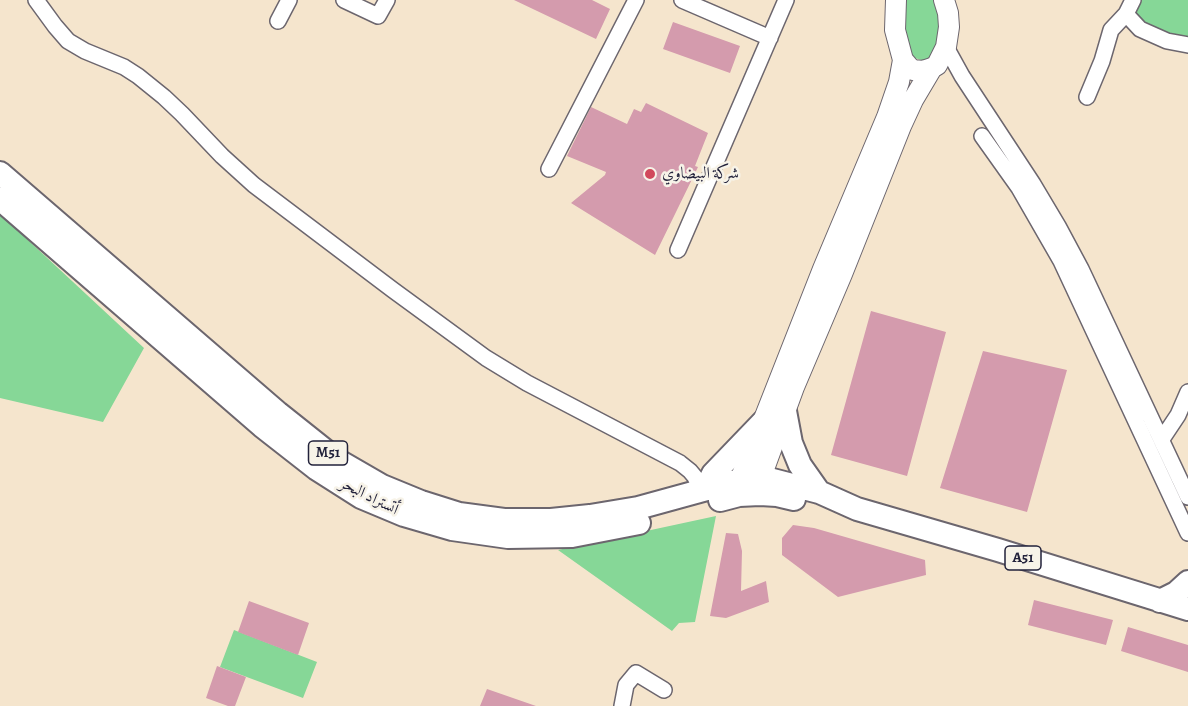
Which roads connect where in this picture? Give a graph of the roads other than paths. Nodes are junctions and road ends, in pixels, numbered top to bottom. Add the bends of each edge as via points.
1 (36, 0) edge
2 (289, 0) edge
3 (344, 0) edge
4 (387, 0) edge
5 (636, 0) edge
6 (682, 0) edge
7 (786, 0) edge
8 (945, 0) edge
9 (895, 2) edge
10 (1130, 7) edge
11 (278, 21) dead end
12 (770, 38) junction
13 (1188, 45) edge
14 (946, 47) junction
15 (903, 60) junction
16 (932, 68) junction
17 (1087, 97) dead end
18 (982, 136) dead end
19 (549, 169) dead end
20 (0, 173) edge
21 (0, 199) edge
22 (678, 250) dead end
23 (1188, 392) edge
24 (785, 411) junction
25 (764, 421) junction
26 (1162, 440) junction
27 (750, 486) junction
28 (703, 489) junction
29 (819, 492) junction
30 (1188, 497) edge
31 (857, 509) junction
32 (1188, 533) edge
33 (1188, 582) edge
34 (1160, 601) junction
35 (1188, 609) edge
36 (664, 690) dead end
37 (622, 706) edge

1 - 28 street via 68,41 138,76 254,184 401,296 527,383 680,464
2 - 11 street
3 - 4 street via 378,16
5 - 19 street
6 - 12 street
7 - 12 street
8 - 14 main road via 950,27
9 - 15 main road via 895,30
10 - 13 street via 1140,29
10 - 17 street via 1111,30
12 - 22 street
14 - 16 main road
14 - 26 street via 1058,226
15 - 16 main road via 914,70
15 - 25 main road via 887,117
16 - 24 main road via 901,126
18 - 32 street via 1061,261
20 - 28 highway, أتستراد البحر / M51 via 278,413 338,460 382,486 459,514 504,520 591,516 638,508
21 - 27 highway, أتستراد البحر / M51 via 317,470 361,497 404,515 452,529 508,537 572,536 644,522
23 - 26 street
24 - 27 main road
24 - 29 highway via 800,465
25 - 27 main road
25 - 28 highway
26 - 30 street
27 - 28 highway, أتستراد البحر / M51
27 - 29 highway, A51
27 - 31 highway, A51 via 816,504
29 - 31 highway, A51
31 - 34 highway, A51
33 - 34 highway
34 - 35 highway, A51
36 - 37 street via 636,673 626,685

